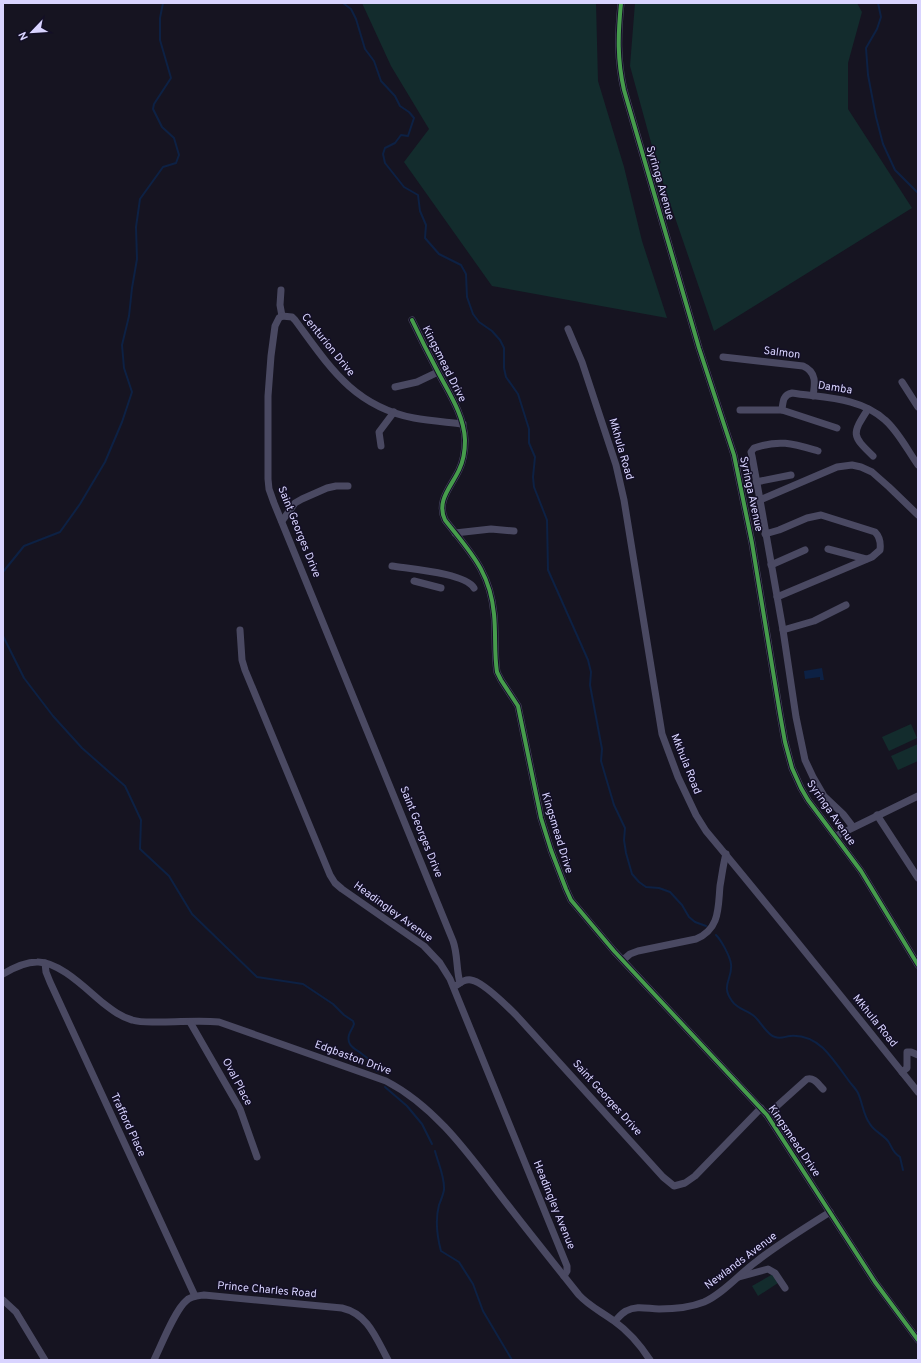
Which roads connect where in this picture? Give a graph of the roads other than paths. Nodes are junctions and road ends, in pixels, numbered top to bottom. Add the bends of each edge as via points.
1 (621, 3) edge
2 (281, 290) dead end
3 (282, 316) junction
4 (412, 320) dead end
5 (568, 329) dead end
6 (723, 357) dead end
7 (438, 372) junction
8 (902, 382) dead end
9 (395, 387) dead end
10 (813, 396) junction
11 (456, 406) junction
12 (918, 407) edge
13 (868, 409) junction
14 (740, 410) dead end
15 (782, 410) junction
16 (394, 412) junction
17 (445, 422) junction
18 (463, 424) junction
19 (837, 428) dead end
20 (465, 440) junction
21 (381, 446) dead end
22 (818, 451) dead end
23 (873, 456) dead end
24 (918, 465) edge
25 (791, 475) dead end
26 (756, 482) junction
27 (348, 486) dead end
28 (760, 500) junction
29 (918, 515) edge
30 (282, 521) junction
31 (514, 531) dead end
32 (455, 533) junction
33 (765, 534) junction
34 (828, 549) dead end
35 (804, 550) dead end
36 (866, 559) junction
37 (771, 565) junction
38 (392, 566) dead end
39 (414, 581) dead end
40 (441, 588) dead end
41 (474, 588) dead end
42 (777, 597) junction
43 (846, 605) dead end
44 (240, 630) dead end
45 (783, 630) junction
46 (918, 796) edge
47 (877, 815) junction
48 (853, 827) junction
49 (836, 836) junction
50 (726, 854) junction
51 (918, 878) edge
52 (623, 960) junction
53 (45, 963) junction
54 (918, 965) edge
55 (3, 974) edge
56 (460, 983) junction
57 (453, 988) junction
58 (190, 1022) junction
59 (918, 1055) edge
60 (902, 1072) junction
61 (823, 1089) dead end
62 (918, 1092) edge
63 (761, 1108) junction
64 (767, 1115) junction
65 (257, 1156) dead end
66 (830, 1212) junction
67 (564, 1276) junction
68 (737, 1278) junction
69 (785, 1288) dead end
70 (195, 1296) junction
71 (3, 1300) edge
72 (615, 1321) junction
73 (918, 1340) edge
74 (46, 1360) edge
75 (154, 1360) edge
76 (388, 1360) edge
77 (650, 1360) edge

1 - 49 street, Syringa Avenue via 618,48 620,75 699,348 734,454 789,758 801,788
2 - 3 street, Saint Georges Drive
3 - 16 street, Centurion Drive via 295,320 333,371 350,388
3 - 30 street, Saint Georges Drive via 275,326 271,356 268,447 269,489
4 - 7 street, Kingsmead Drive
5 - 50 street, Mkhula Road via 582,362 616,465 662,734 696,815
6 - 10 street, Salmon via 807,367 815,380
7 - 9 street via 417,382
7 - 11 street, Kingsmead Drive
8 - 12 street
10 - 13 street, Damba via 854,402
10 - 15 street, Damba via 786,394
11 - 17 street via 455,418
11 - 18 street, Kingsmead Drive
13 - 23 street via 857,426 856,436
13 - 24 street, Damba via 886,421
14 - 15 street
15 - 19 street
16 - 17 street, Centurion Drive via 414,418
16 - 21 street via 379,432
17 - 18 street, Centurion Drive
17 - 20 street, Centurion Drive via 459,430
18 - 20 street, Kingsmead Drive
20 - 32 street, Kingsmead Drive via 460,469 441,509 445,520
22 - 26 street via 785,442 754,448 751,452
25 - 26 street
26 - 28 street
27 - 30 street via 327,488 302,499 295,503
28 - 29 street via 837,467 852,465 872,472
28 - 33 street
30 - 56 street, Saint Georges Drive via 453,941
31 - 32 street via 491,529
32 - 52 street, Kingsmead Drive via 478,562 486,579 494,613 497,672 518,706 541,818 562,879 571,900
33 - 36 street via 807,518 821,516 871,530 879,535 880,550 876,555
33 - 37 street
34 - 36 street
35 - 37 street
36 - 42 street
37 - 42 street
38 - 41 street via 452,576 466,580
39 - 40 street
42 - 45 street
43 - 45 street via 814,621
44 - 57 street, Headingley Avenue via 241,656 245,670 330,875 342,889 428,950 445,970
45 - 48 street via 805,760 824,796
46 - 47 street
47 - 48 street
47 - 51 street
48 - 49 street
49 - 54 street, Syringa Avenue via 861,871
50 - 52 street via 718,914 709,931 696,939 638,951
50 - 60 street, Mkhula Road
52 - 63 street, Kingsmead Drive
53 - 55 street via 23,965
53 - 58 street, Edgbaston Drive via 62,971 121,1016 143,1023
53 - 70 street, Trafford Place via 50,982
56 - 57 street
56 - 63 street, Saint Georges Drive via 467,980 476,981 504,1003 674,1186 686,1183 695,1176
57 - 67 street, Headingley Avenue via 567,1266
58 - 65 street, Oval Place via 240,1109
58 - 67 street, Edgbaston Drive via 219,1022 236,1027 399,1088 427,1110 459,1141
59 - 60 street via 907,1052 907,1068
60 - 62 street, Mkhula Road
61 - 64 street via 809,1078
63 - 64 street, Kingsmead Drive
64 - 66 street, Kingsmead Drive
66 - 68 street, Newlands Avenue via 780,1244
66 - 73 street, Kingsmead Drive via 875,1282
67 - 72 street, Edgbaston Drive via 584,1300
68 - 69 street via 768,1270 775,1273
68 - 72 street, Newlands Avenue via 714,1296 693,1306 677,1309 638,1307 627,1310
70 - 75 street via 184,1302 177,1312
70 - 76 street, Prince Charles Road via 353,1310 367,1322
71 - 74 street via 16,1312
72 - 77 street, Edgbaston Drive

